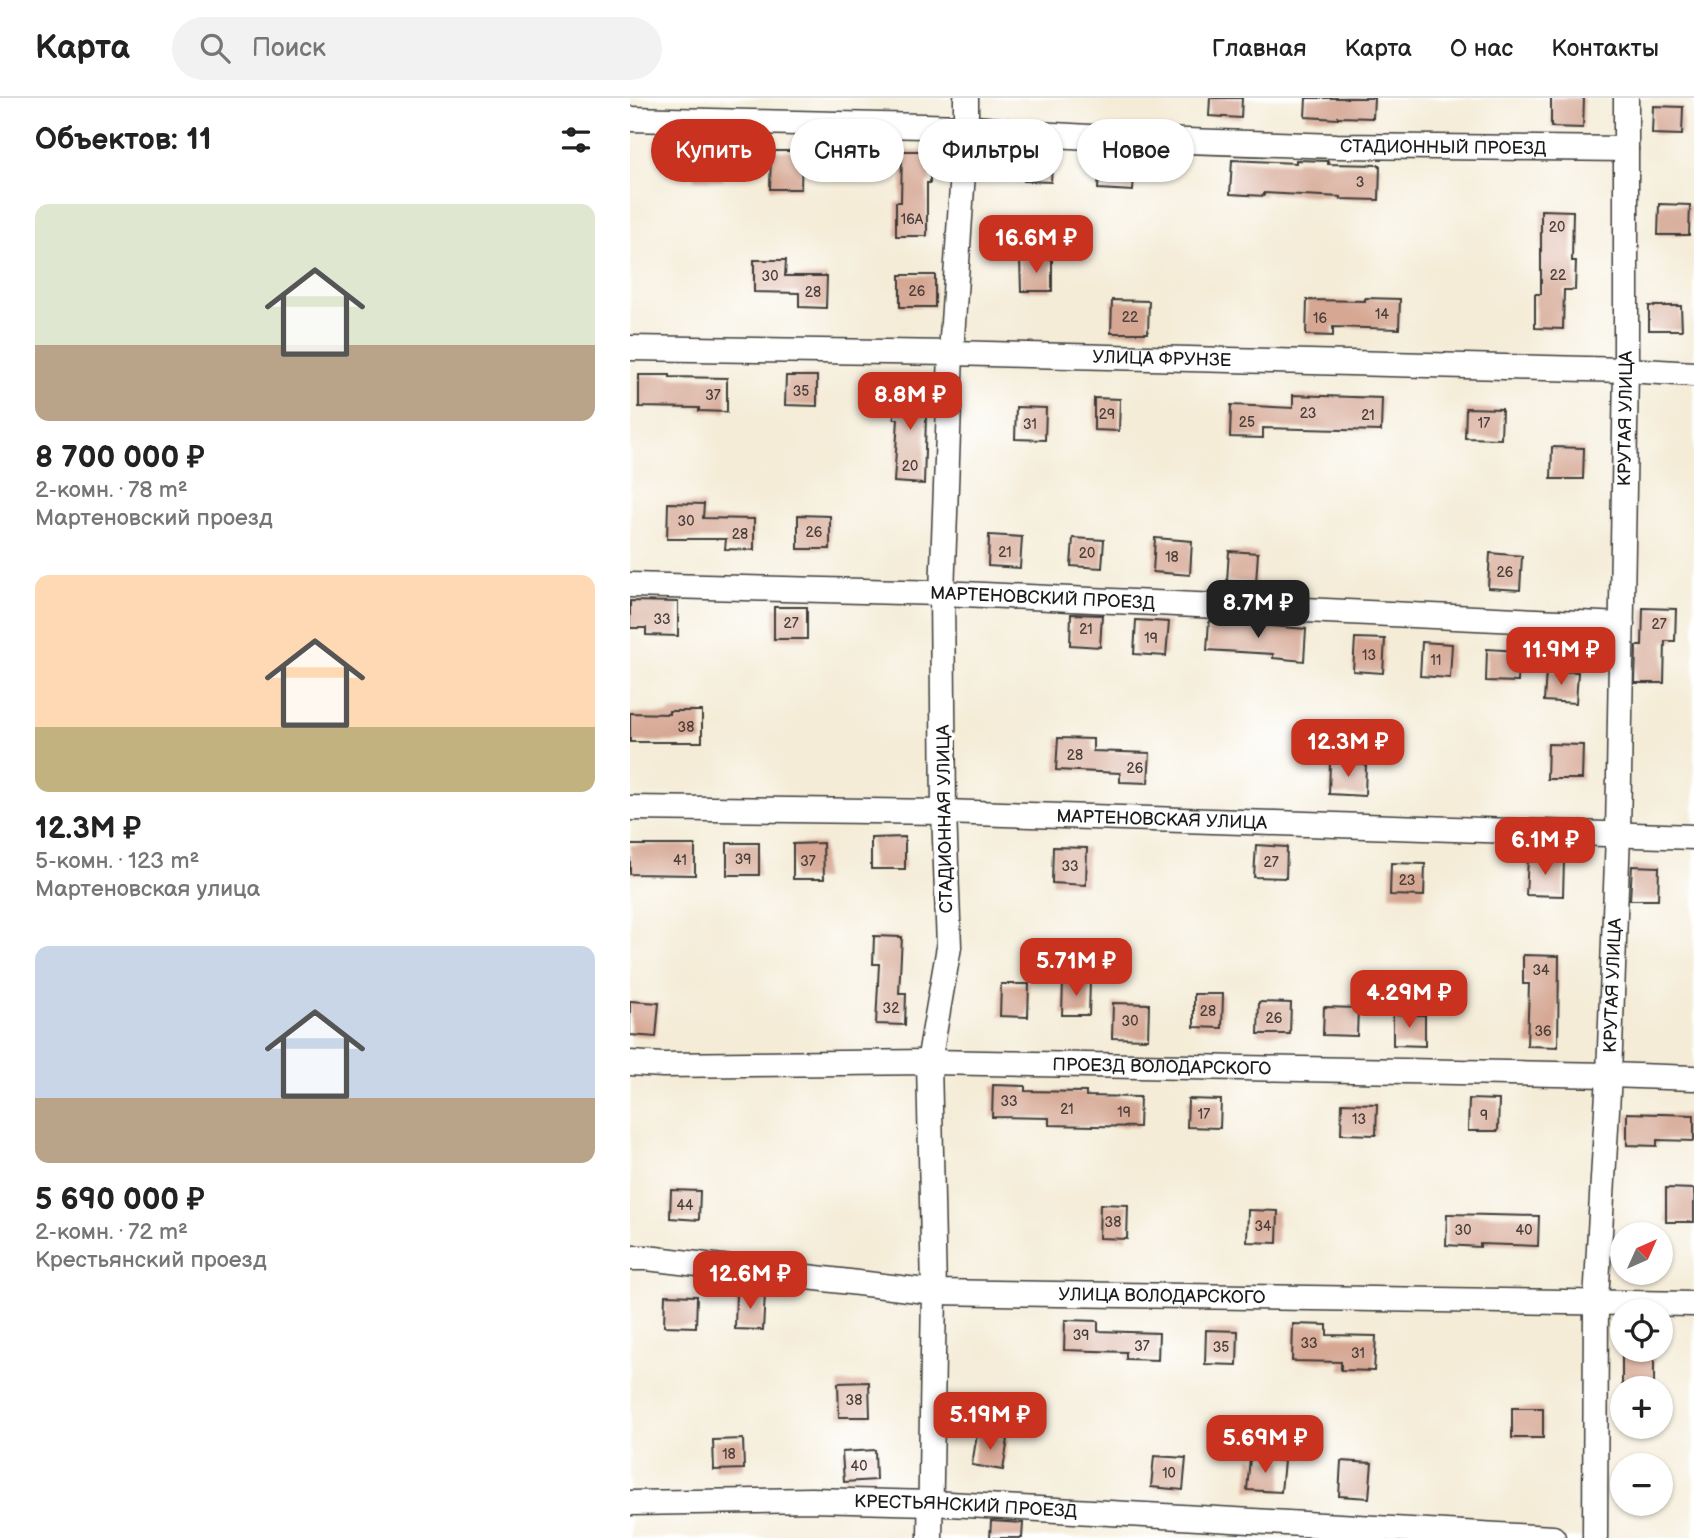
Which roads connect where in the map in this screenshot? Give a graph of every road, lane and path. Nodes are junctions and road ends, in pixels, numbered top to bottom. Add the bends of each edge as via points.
1 (966, 98) edge
2 (1626, 98) edge
3 (630, 119) edge
4 (966, 119) edge
5 (918, 126) edge
6 (1063, 136) edge
7 (1626, 149) junction
8 (962, 182) edge
9 (630, 348) edge
10 (951, 353) junction
11 (1626, 370) junction
12 (1694, 374) edge
13 (630, 585) edge
14 (942, 593) junction
15 (1622, 625) junction
16 (630, 808) edge
17 (944, 812) junction
18 (1618, 834) junction
19 (1694, 837) edge
20 (929, 1062) junction
21 (630, 1063) edge
22 (1609, 1075) junction
23 (1694, 1078) edge
24 (630, 1258) edge
25 (934, 1292) junction
26 (1596, 1301) junction
27 (1694, 1304) edge
28 (630, 1503) edge
29 (931, 1503) junction
30 (930, 1538) edge
31 (1553, 1538) edge
32 (1595, 1538) edge

1 - 4 street, СТАДИОННАЯ УЛИЦА
2 - 7 street, КРУТАЯ УЛИЦА
3 - 5 street, СТАДИОННЫЙ ПРОЕЗД
6 - 7 street, СТАДИОННЫЙ ПРОЕЗД via 1337,146
7 - 11 street, КРУТАЯ УЛИЦА
8 - 10 street, СТАДИОННАЯ УЛИЦА
9 - 10 street, УЛИЦА ФРУНЗЕ
10 - 11 street, УЛИЦА ФРУНЗЕ
10 - 14 street, СТАДИОННАЯ УЛИЦА
11 - 12 street, УЛИЦА ФРУНЗЕ
11 - 15 street, КРУТАЯ УЛИЦА
13 - 14 street, МАРТЕНОВСКИЙ ПРОЕЗД
14 - 15 street, МАРТЕНОВСКИЙ ПРОЕЗД
14 - 17 street, СТАДИОННАЯ УЛИЦА
15 - 18 street, КРУТАЯ УЛИЦА
16 - 17 street, МАРТЕНОВСКАЯ УЛИЦА
17 - 18 street, МАРТЕНОВСКАЯ УЛИЦА
17 - 20 street, СТАДИОННАЯ УЛИЦА via 949,947
18 - 19 street, МАРТЕНОВСКАЯ УЛИЦА
18 - 22 street, КРУТАЯ УЛИЦА
20 - 21 street, ПРОЕЗД ВОЛОДАРСКОГО
20 - 22 street, ПРОЕЗД ВОЛОДАРСКОГО
20 - 25 street, СТАДИОННАЯ УЛИЦА
22 - 23 street, ПРОЕЗД ВОЛОДАРСКОГО
22 - 26 street, КРУТАЯ УЛИЦА
24 - 25 street, УЛИЦА ВОЛОДАРСКОГО
25 - 26 street, УЛИЦА ВОЛОДАРСКОГО
25 - 29 street, СТАДИОННАЯ УЛИЦА
26 - 27 street, УЛИЦА ВОЛОДАРСКОГО
26 - 32 street, КРУТАЯ УЛИЦА
28 - 29 street, КРЕСТЬЯНСКИЙ ПРОЕЗД
29 - 30 street, СТАДИОННАЯ УЛИЦА
29 - 31 street, КРЕСТЬЯНСКИЙ ПРОЕЗД

